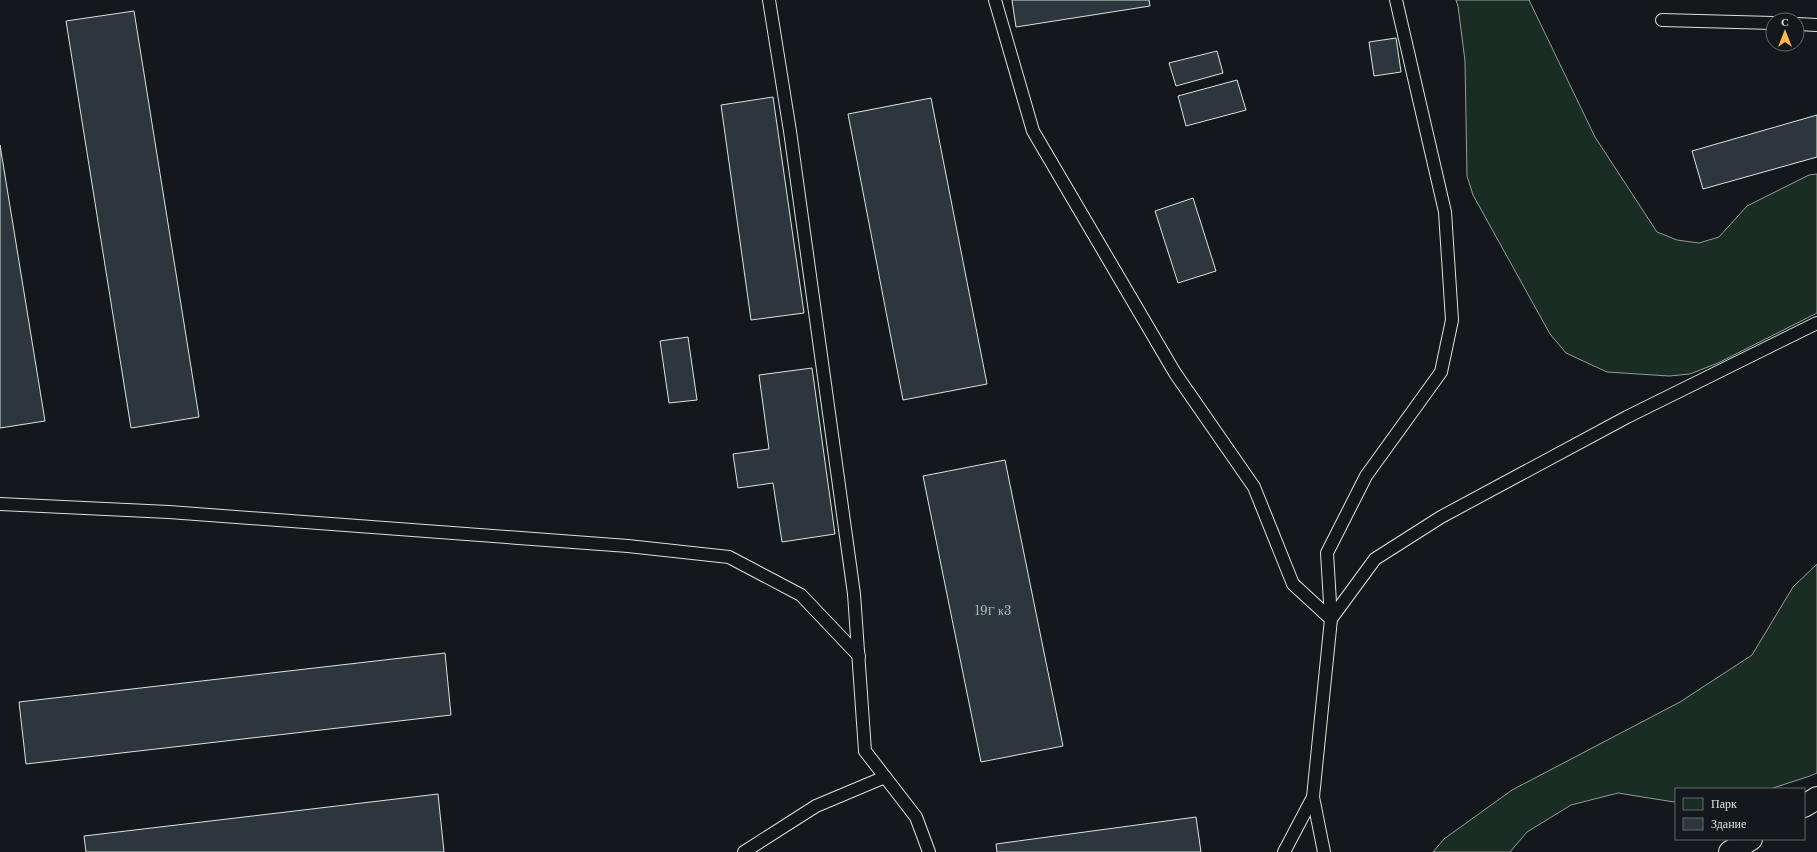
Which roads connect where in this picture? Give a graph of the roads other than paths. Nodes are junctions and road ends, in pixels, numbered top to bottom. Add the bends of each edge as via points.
1 (768, 0) edge
2 (995, 0) edge
3 (1396, 0) edge
4 (1662, 20) dead end
5 (1765, 24) edge
6 (1805, 24) edge
7 (1817, 25) edge
8 (1817, 323) edge
9 (0, 504) edge
10 (1331, 619) junction
11 (859, 656) junction
12 (885, 777) junction
13 (1313, 798) junction
14 (1817, 798) edge
15 (1805, 805) edge
16 (1749, 840) edge
17 (744, 852) edge
18 (929, 852) edge
19 (1284, 852) edge
20 (1324, 852) edge
21 (1730, 852) edge

1 - 11 lane via 790,131 854,594
2 - 10 lane via 1033,131 1175,373 1254,487 1293,584
3 - 10 lane via 1445,212 1452,320 1441,372 1366,476 1327,553
4 - 5 lane
6 - 7 lane
8 - 10 lane via 1627,417 1441,517 1375,559
9 - 11 lane via 169,512 628,546 729,557 801,595
10 - 13 lane
11 - 12 lane via 865,751
12 - 17 lane via 816,806
12 - 18 lane via 916,817
13 - 19 lane
13 - 20 lane
14 - 15 highway
16 - 21 highway

